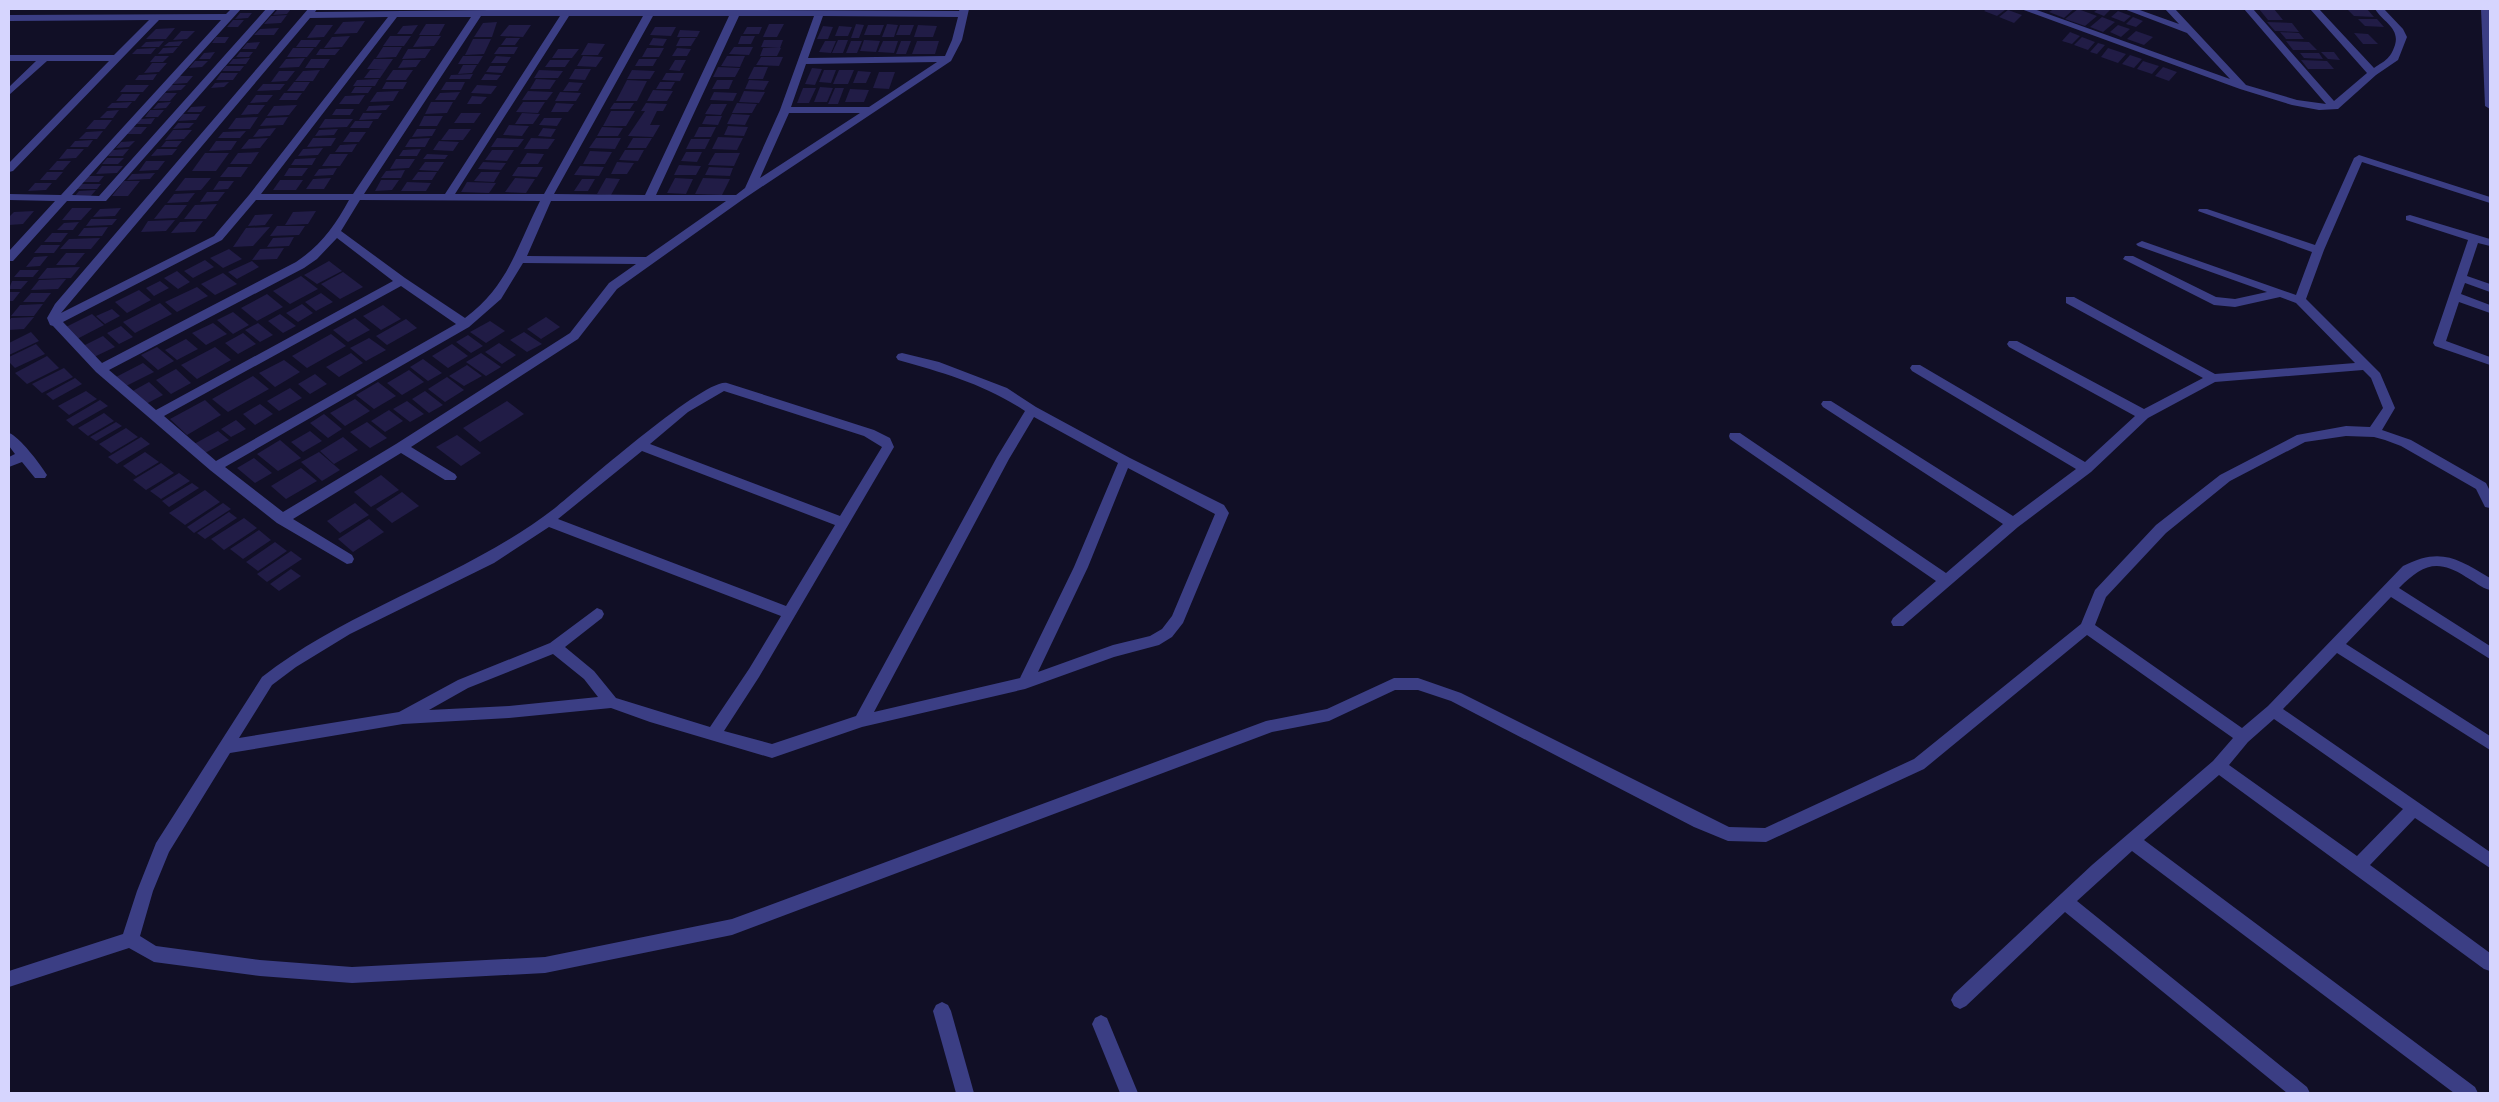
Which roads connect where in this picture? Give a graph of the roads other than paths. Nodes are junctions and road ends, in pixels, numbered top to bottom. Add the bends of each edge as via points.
1 (66, 9) edge
2 (236, 9) edge
3 (271, 9) edge
4 (849, 9) edge
5 (2026, 9) edge
6 (2129, 9) edge
7 (2170, 9) edge
8 (2248, 9) edge
9 (2314, 9) edge
10 (2379, 9) edge
11 (567, 11) edge
12 (964, 11) edge
13 (2487, 11) edge
14 (311, 12) edge
15 (840, 13) junction
16 (649, 14) junction
17 (735, 14) junction
18 (819, 14) junction
19 (394, 15) junction
20 (477, 15) junction
21 (229, 17) junction
22 (56, 18) junction
23 (154, 18) junction
24 (11, 20) edge
25 (2189, 31) junction
26 (2489, 43) edge
27 (9, 58) edge
28 (44, 58) junction
29 (117, 58) junction
30 (948, 59) junction
31 (804, 61) junction
32 (2373, 72) junction
33 (2489, 77) edge
34 (2243, 87) junction
35 (9, 92) edge
36 (2490, 106) edge
37 (2334, 107) junction
38 (785, 110) junction
39 (870, 110) junction
40 (9, 169) edge
41 (750, 190) junction
42 (9, 197) edge
43 (649, 197) junction
44 (64, 198) junction
45 (253, 198) junction
46 (354, 198) junction
47 (447, 198) junction
48 (738, 198) junction
49 (546, 199) junction
50 (2490, 200) edge
51 (2202, 211) dead end
52 (2410, 218) dead end
53 (337, 233) junction
54 (2474, 238) junction
55 (2490, 243) edge
56 (2142, 244) dead end
57 (2318, 250) junction
58 (9, 258) edge
59 (521, 259) junction
60 (2129, 259) dead end
61 (647, 261) junction
62 (2461, 278) junction
63 (401, 281) junction
64 (2490, 288) edge
65 (2282, 293) junction
66 (2454, 296) junction
67 (2070, 300) dead end
68 (2300, 300) junction
69 (2490, 309) edge
70 (54, 322) junction
71 (464, 324) junction
72 (2013, 344) dead end
73 (902, 357) dead end
74 (2490, 362) edge
75 (2365, 366) junction
76 (1916, 368) dead end
77 (100, 369) junction
78 (2214, 378) junction
79 (1827, 404) dead end
80 (1032, 410) junction
81 (2144, 415) junction
82 (154, 416) junction
83 (2374, 432) junction
84 (1735, 436) dead end
85 (9, 438) edge
86 (641, 446) junction
87 (401, 447) junction
88 (25, 455) junction
89 (1124, 461) junction
90 (9, 462) edge
91 (215, 467) junction
92 (2086, 469) junction
93 (40, 475) dead end
94 (450, 477) dead end
95 (2486, 484) edge
96 (2490, 503) edge
97 (282, 519) junction
98 (546, 520) junction
99 (843, 523) junction
100 (2013, 523) junction
101 (347, 558) dead end
102 (1946, 580) junction
103 (2490, 585) edge
104 (2390, 590) junction
105 (790, 613) junction
106 (597, 614) dead end
107 (1898, 622) dead end
108 (2086, 627) junction
109 (2336, 645) junction
110 (556, 647) junction
111 (2490, 653) edge
112 (1025, 683) junction
113 (611, 702) junction
114 (2273, 710) junction
115 (403, 718) junction
116 (861, 721) junction
117 (713, 734) junction
118 (2244, 737) junction
119 (2490, 744) edge
120 (226, 747) junction
121 (2218, 766) junction
122 (2414, 808) junction
123 (2132, 841) junction
124 (2490, 861) edge
125 (2358, 866) junction
126 (2064, 901) junction
127 (130, 940) junction
128 (2490, 963) edge
129 (9, 979) edge
130 (1960, 1000) dead end
131 (942, 1012) dead end
132 (1101, 1024) dead end
133 (965, 1093) edge
134 (1129, 1093) edge
135 (2301, 1093) edge
136 (2469, 1093) edge

1 - 22 street
2 - 21 street
3 - 44 street via 102,199
4 - 15 street
5 - 34 street
6 - 25 street
7 - 25 street
8 - 37 street
9 - 32 street
10 - 32 street via 2402,37 2395,58
11 - 16 street
11 - 20 street
11 - 47 street
12 - 15 street
12 - 30 street via 957,40
13 - 26 street
14 - 19 street
14 - 70 street via 59,307 54,314
15 - 18 street
16 - 17 street
16 - 49 street
17 - 18 street
17 - 43 street
18 - 31 street
19 - 20 street
19 - 45 street
20 - 46 street
21 - 23 street
21 - 44 street
22 - 23 street
22 - 24 street
23 - 29 street
25 - 34 street
26 - 33 street
27 - 28 street
28 - 29 street
28 - 35 street
29 - 40 street
30 - 31 street
30 - 39 street
31 - 38 street
32 - 37 street
33 - 36 street
34 - 37 street via 2296,103
38 - 39 street
38 - 41 street
39 - 41 street
41 - 48 street
42 - 44 street
43 - 48 street
43 - 49 street
44 - 58 street
45 - 46 street
45 - 70 street via 218,238
46 - 47 street
46 - 53 street
47 - 49 street
48 - 61 street
49 - 59 street
50 - 57 street via 2359,158
51 - 57 street
52 - 54 street
53 - 63 street
53 - 77 street via 318,254 300,265
54 - 55 street
54 - 62 street
56 - 65 street
57 - 68 street
59 - 61 street
59 - 71 street via 499,296
60 - 65 street via 2214,301 2235,303
61 - 87 street via 613,286 574,336
62 - 64 street
62 - 66 street
63 - 71 street
63 - 82 street
65 - 68 street
66 - 69 street
66 - 74 street via 2439,343
67 - 78 street
68 - 75 street
70 - 77 street
71 - 91 street
72 - 81 street
73 - 80 street via 935,365 1003,390
75 - 78 street
75 - 83 street via 2376,376 2389,408
76 - 92 street
77 - 82 street
78 - 81 street
79 - 100 street
80 - 89 street
80 - 116 street via 1003,457
81 - 92 street
82 - 91 street
83 - 95 street via 2406,443
83 - 108 street via 2346,431 2302,438 2225,478 2161,530 2100,594
84 - 102 street
85 - 88 street
86 - 98 street
86 - 99 street
86 - 99 street via 684,410 723,386 869,433 885,441 888,447
87 - 94 street
87 - 97 street
88 - 90 street
88 - 93 street
89 - 112 street via 1081,567
89 - 112 street via 1214,505 1222,513 1178,619 1154,642 1113,651
91 - 97 street
92 - 100 street
95 - 96 street
97 - 101 street
98 - 105 street
98 - 120 street via 489,559 339,634 278,671 260,690
99 - 105 street
100 - 102 street
102 - 107 street
103 - 104 street via 2448,561 2436,558 2422,561 2408,570
104 - 109 street
104 - 111 street
105 - 117 street
106 - 110 street
108 - 118 street
108 - 127 street via 1919,764 1766,835 1728,834 1456,697 1418,684 1394,684 1329,715 1271,726 732,927 545,965 352,975 260,968 154,954
109 - 114 street
109 - 119 street
110 - 113 street via 589,675
110 - 115 street via 463,684
112 - 116 street
113 - 115 street
113 - 117 street
114 - 118 street
114 - 122 street
115 - 120 street
116 - 117 street via 772,751
118 - 121 street
120 - 127 street via 162,848
121 - 123 street
121 - 125 street
122 - 124 street
122 - 125 street
123 - 126 street
123 - 136 street
125 - 128 street
126 - 130 street
126 - 135 street
127 - 129 street
131 - 133 street
132 - 134 street

